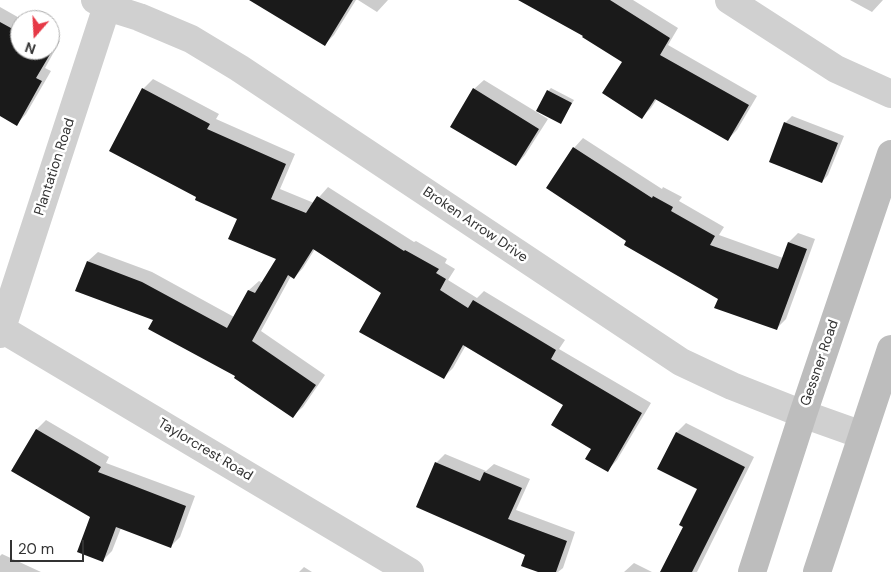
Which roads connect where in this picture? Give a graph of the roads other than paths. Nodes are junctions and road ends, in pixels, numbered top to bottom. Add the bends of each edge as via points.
1 (729, 0) edge
2 (104, 2) edge
3 (891, 94) edge
4 (891, 154) edge
5 (0, 330) edge
6 (891, 348) edge
7 (803, 414) junction
8 (862, 435) junction
9 (410, 572) edge
10 (752, 572) edge
11 (817, 572) edge

1 - 3 street via 836,69
2 - 5 street, Plantation Road
2 - 7 street, Broken Arrow Drive via 191,38 681,362
4 - 7 main road, Gessner Road
5 - 9 street, Taylorcrest Road
6 - 8 main road
7 - 8 street, Broken Arrow Drive
7 - 10 main road, Gessner Road
8 - 11 main road

